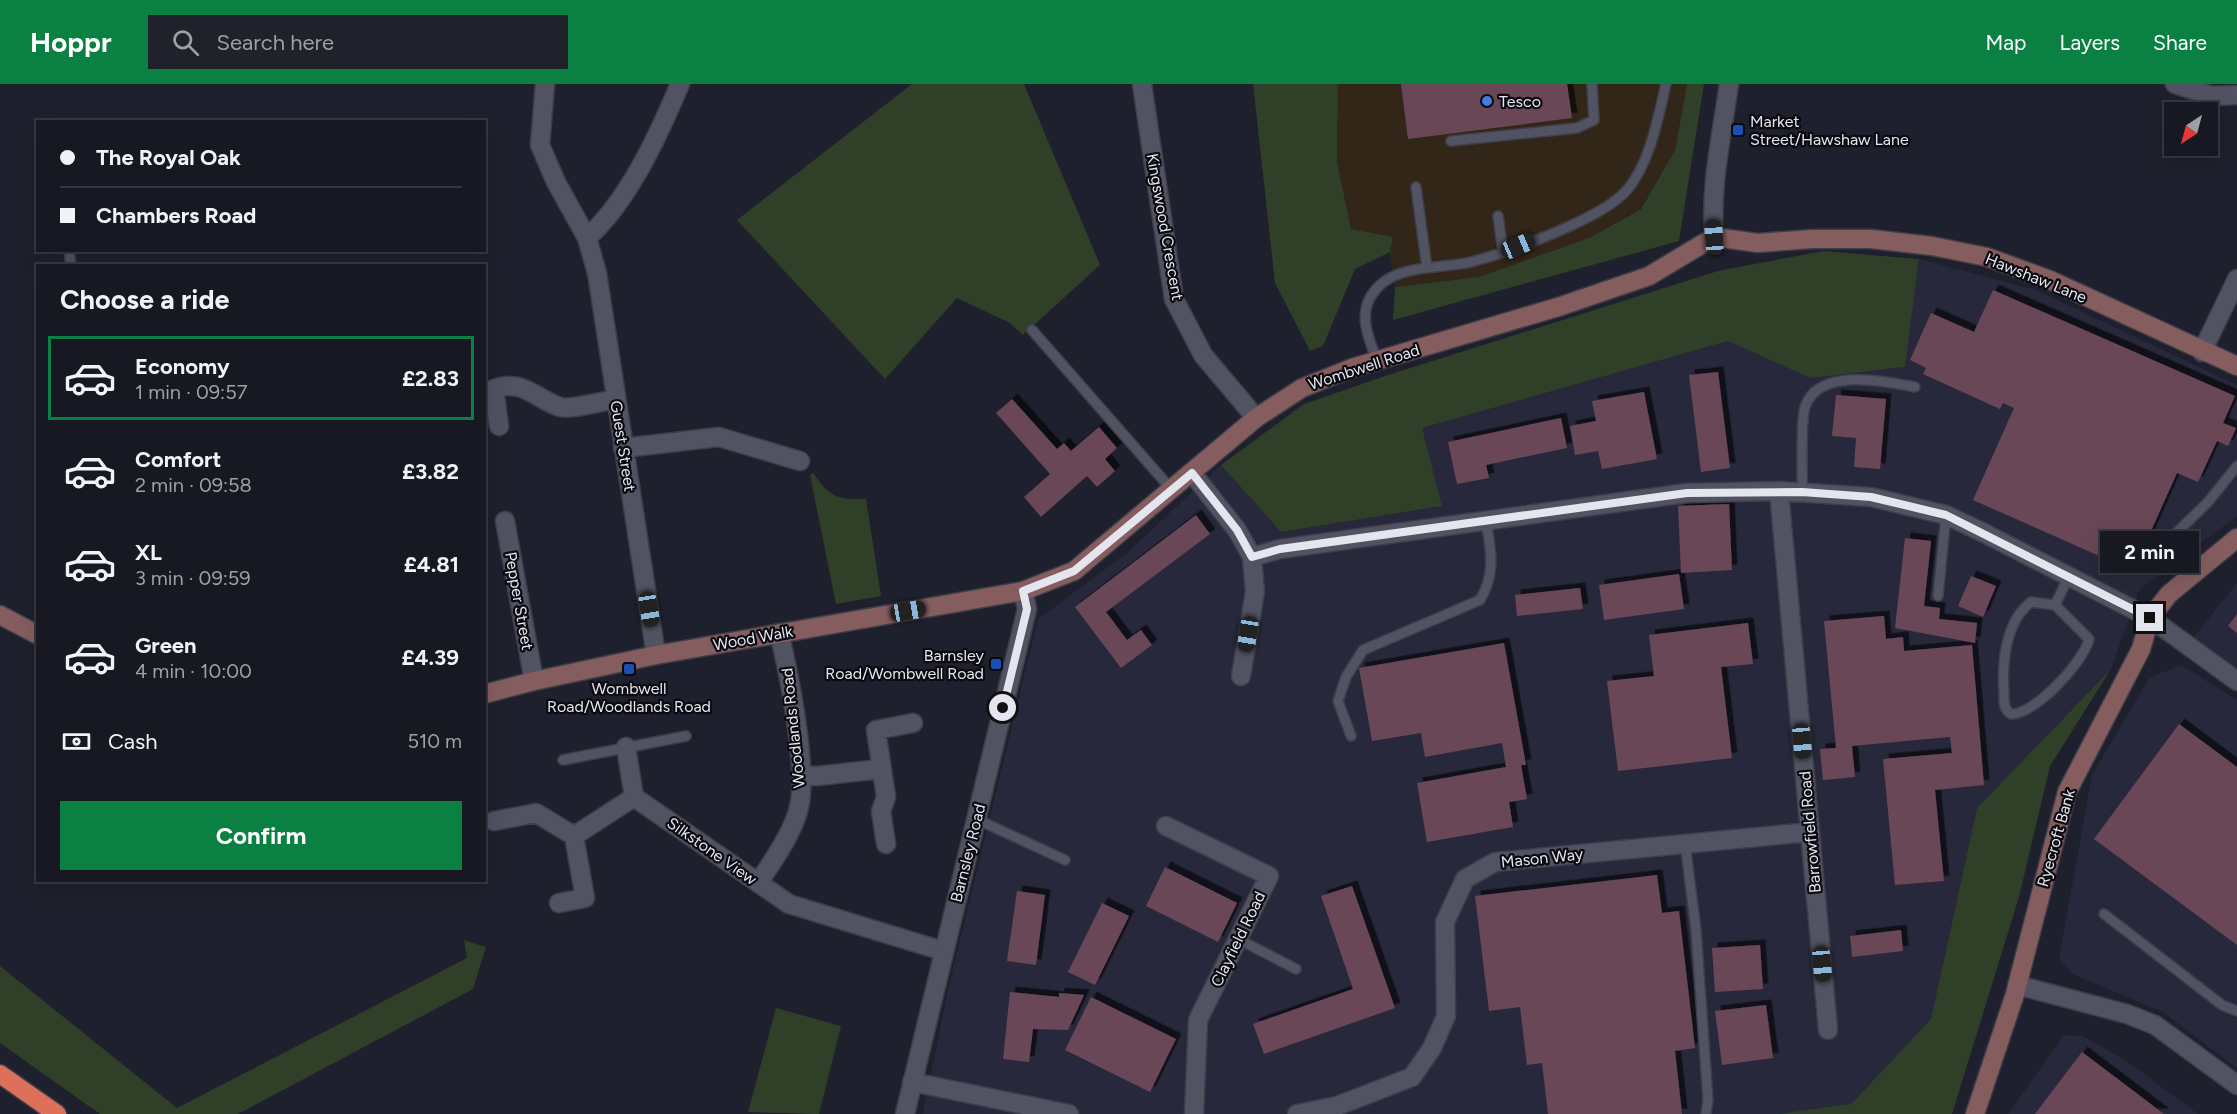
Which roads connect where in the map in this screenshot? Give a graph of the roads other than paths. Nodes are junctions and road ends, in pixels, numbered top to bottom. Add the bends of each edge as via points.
1 (545, 84) edge
2 (680, 84) edge
3 (1142, 84) edge
4 (1592, 84) edge
5 (1666, 84) edge
6 (1729, 84) edge
7 (2175, 84) edge
8 (2235, 95) edge
9 (1451, 141) dead end
10 (1416, 187) dead end
11 (1498, 216) dead end
12 (1714, 237) junction
13 (587, 238) junction
14 (1503, 252) junction
15 (1427, 268) junction
16 (2237, 279) edge
17 (1032, 330) dead end
18 (2202, 352) junction
19 (1377, 361) junction
20 (2237, 366) edge
21 (1915, 387) dead end
22 (616, 399) junction
23 (1256, 418) junction
24 (499, 426) dead end
25 (623, 448) junction
26 (800, 462) dead end
27 (2237, 466) edge
28 (1192, 473) junction
29 (1172, 490) junction
30 (1779, 490) junction
31 (1802, 492) junction
32 (1946, 515) junction
33 (505, 521) dead end
34 (1486, 521) junction
35 (2237, 538) edge
36 (1252, 557) junction
37 (2069, 576) junction
38 (2187, 579) junction
39 (1023, 591) junction
40 (1938, 596) dead end
41 (2055, 605) junction
42 (0, 615) edge
43 (2150, 618) junction
44 (779, 633) junction
45 (36, 634) edge
46 (656, 655) junction
47 (1241, 676) dead end
48 (534, 681) junction
49 (2237, 681) edge
50 (486, 693) edge
51 (913, 723) dead end
52 (686, 736) dead end
53 (1351, 736) dead end
54 (626, 747) junction
55 (563, 760) dead end
56 (880, 769) junction
57 (801, 775) junction
58 (634, 797) junction
59 (976, 819) junction
60 (494, 820) dead end
61 (1166, 825) dead end
62 (1810, 832) junction
63 (574, 836) junction
64 (1685, 843) junction
65 (886, 844) dead end
66 (1065, 860) dead end
67 (758, 883) junction
68 (560, 903) dead end
69 (2104, 915) dead end
70 (1238, 939) junction
71 (943, 951) junction
72 (1296, 969) dead end
73 (2017, 985) junction
74 (2237, 1011) edge
75 (1828, 1030) dead end
76 (0, 1074) edge
77 (912, 1082) junction
78 (2237, 1085) edge
79 (57, 1114) edge
80 (904, 1114) edge
81 (1069, 1114) edge
82 (1194, 1114) edge
83 (1297, 1114) edge
84 (1706, 1114) edge
85 (1975, 1114) edge

1 - 13 street, Guest Street via 540,145
2 - 13 street via 659,135 602,225
3 - 23 street, Kingswood Crescent via 1174,299 1203,355
4 - 9 lane via 1594,120 1577,128
5 - 14 lane via 1651,139 1628,189 1614,203 1592,215
6 - 12 street via 1712,212
7 - 8 street via 2212,96
10 - 15 lane
11 - 14 lane
12 - 18 main road, Hawshaw Lane via 1758,243 1871,239 1987,257 2050,280
12 - 19 main road, Wombwell Road via 1649,276
13 - 22 street, Guest Street via 597,273
14 - 15 lane
15 - 19 lane via 1410,270 1386,281 1370,296 1365,328
16 - 18 street
17 - 29 lane
18 - 20 main road, Hawshaw Lane
19 - 23 main road, Wombwell Road via 1302,387
21 - 31 lane via 1877,379 1822,386 1805,408
22 - 24 street via 561,408 524,386 499,387 494,389
22 - 25 street, Guest Street
23 - 28 main road, Wombwell Road
25 - 26 street via 719,437
25 - 46 street, Guest Street
27 - 38 lane via 2170,544 2171,562
28 - 29 main road, Wombwell Road
28 - 36 street via 1237,530
29 - 39 main road, Wombwell Road via 1074,571
30 - 31 street
30 - 34 street via 1687,493
30 - 62 street, Barrowfield Road
31 - 32 street via 1871,497
32 - 37 street
32 - 40 lane
33 - 48 street, Pepper Street
34 - 36 street via 1280,549
34 - 53 lane via 1492,558 1488,588 1480,600 1363,650 1346,677 1338,701
35 - 38 main road, Ryecroft Bank
36 - 47 street via 1255,592
37 - 41 lane
37 - 43 street
38 - 43 main road, Ryecroft Bank
39 - 44 main road, Wood Walk
39 - 59 street, Barnsley Road via 1027,609
41 - 41 lane via 2031,602 2013,629 2002,670 2005,707 2011,714 2028,710 2087,650 2089,639
42 - 45 main road
43 - 49 street
43 - 73 main road, Ryecroft Bank via 2141,649 2067,792
44 - 46 main road, Wood Walk
44 - 57 street, Woodlands Road
46 - 48 main road, Wood Walk
48 - 50 main road, Wood Walk
51 - 56 street via 876,730
52 - 54 lane
54 - 55 lane
54 - 58 street
56 - 57 street
56 - 65 street via 886,797 881,811
57 - 67 street, Woodlands Road via 799,807 775,860
58 - 63 street
58 - 67 street, Silkstone View
59 - 66 lane
59 - 71 street, Barnsley Road
60 - 63 street via 536,813
61 - 70 street, Clayfield Road via 1269,876
62 - 64 street, Mason Way
62 - 75 street, Barrowfield Road
63 - 68 street via 585,898
64 - 83 street, Mason Way via 1494,862 1465,879 1445,922 1446,1016 1432,1048 1412,1077 1338,1106
64 - 84 lane via 1696,942
67 - 71 street, Silkstone View via 789,904
69 - 74 lane via 2222,1005
70 - 72 lane
70 - 82 street, Clayfield Road via 1198,1020
71 - 77 street, Barnsley Road
73 - 78 street via 2155,1025
73 - 85 main road, Ryecroft Bank
76 - 79 highway
77 - 80 street, Barnsley Road
77 - 81 street

